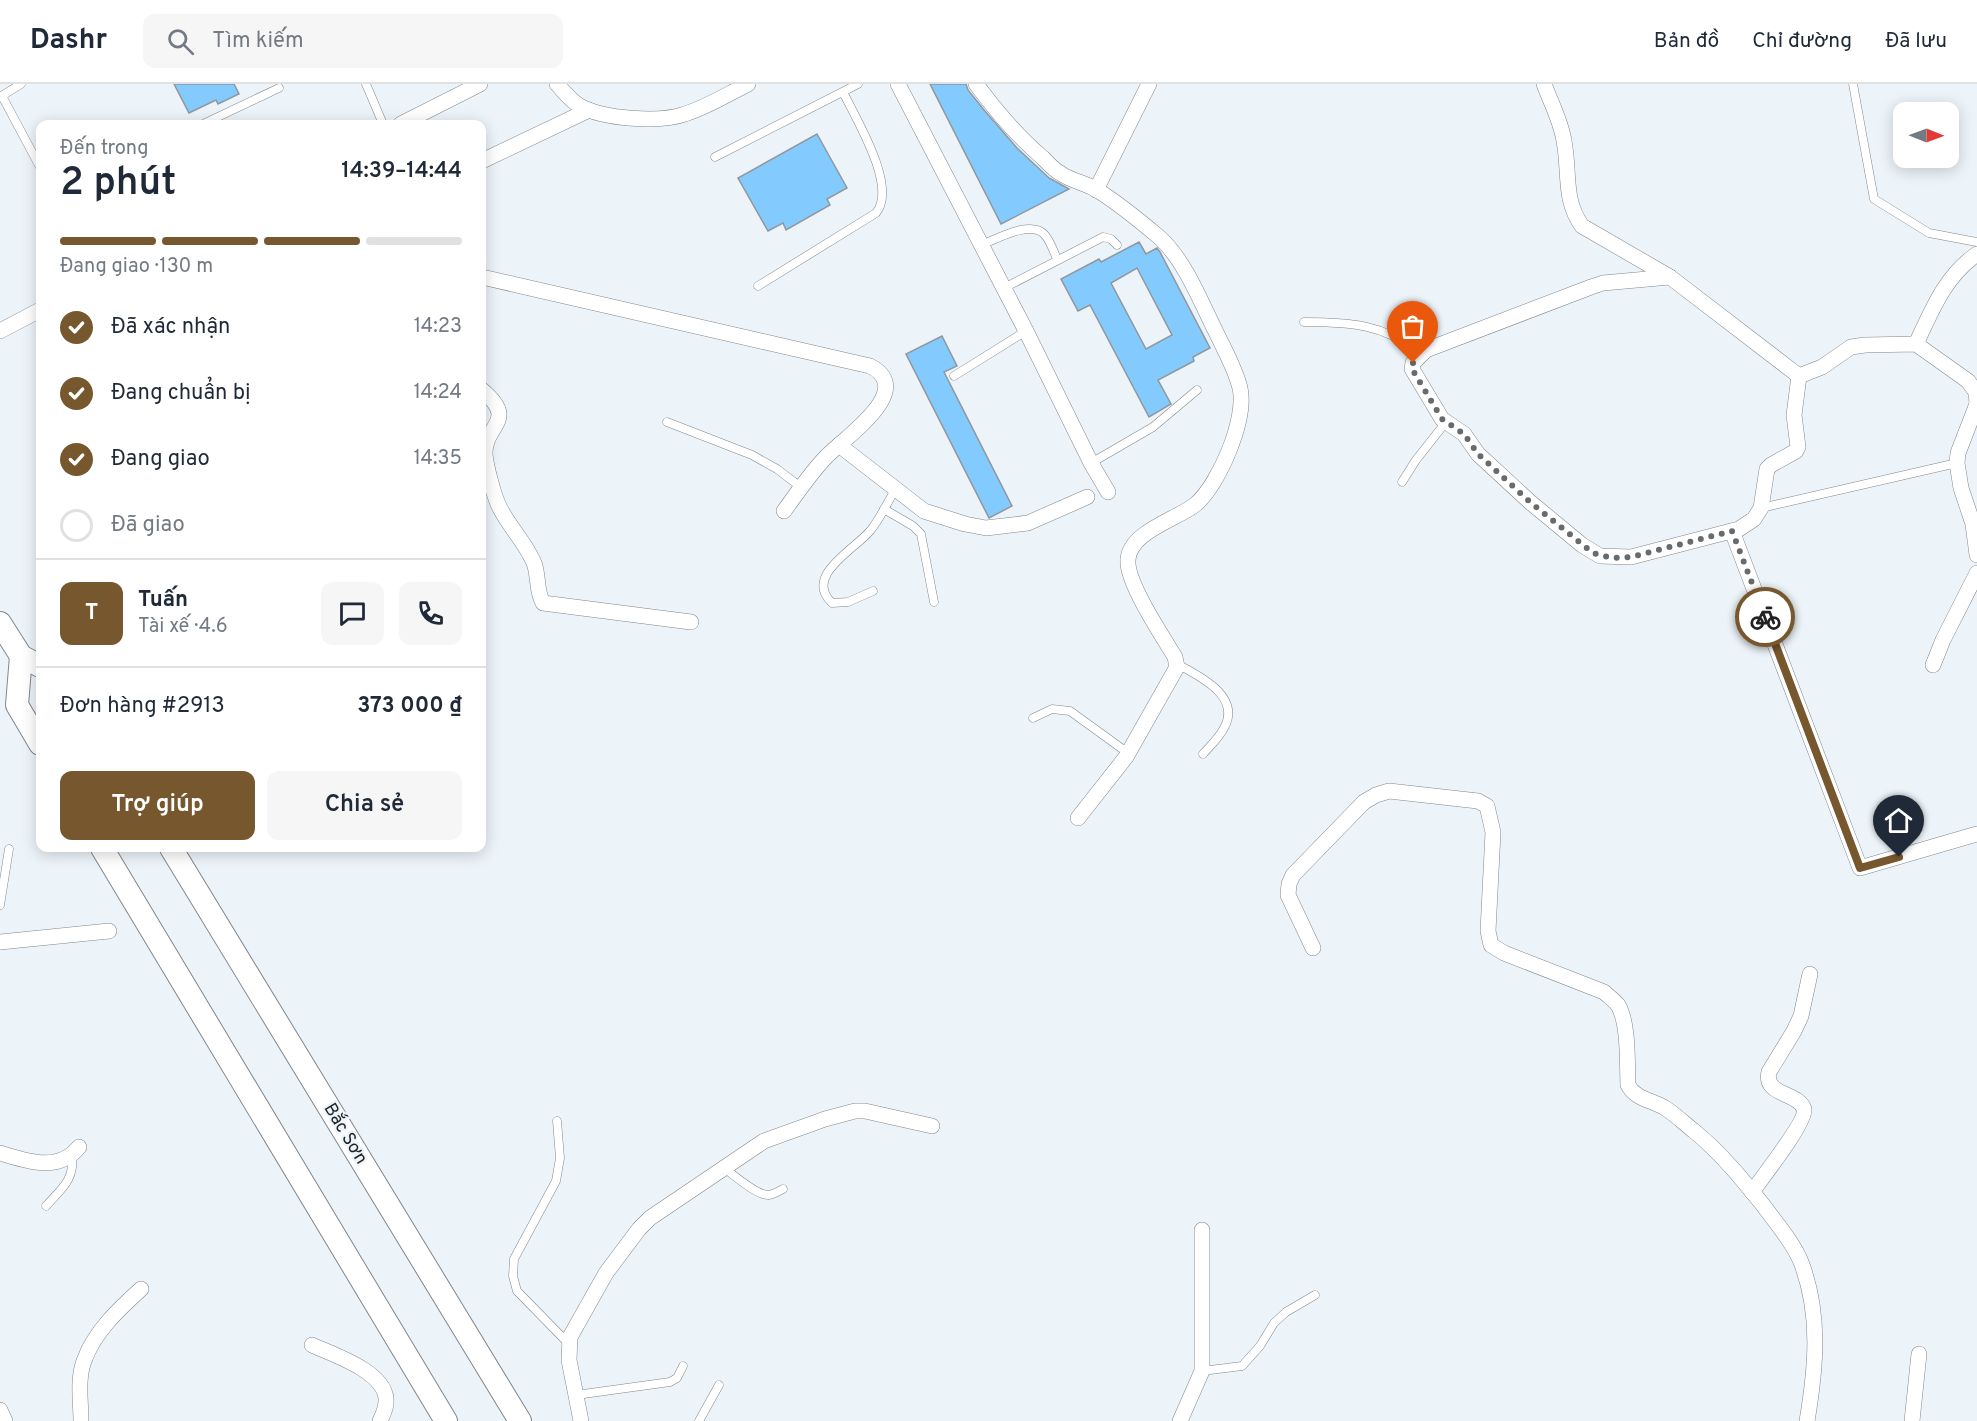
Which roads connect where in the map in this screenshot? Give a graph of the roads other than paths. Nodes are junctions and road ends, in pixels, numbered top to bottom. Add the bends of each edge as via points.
1 (21, 84) edge
2 (366, 84) edge
3 (480, 84) edge
4 (557, 84) edge
5 (748, 84) edge
6 (858, 84) edge
7 (898, 84) edge
8 (976, 84) edge
9 (1149, 84) edge
10 (1544, 84) edge
11 (1853, 84) edge
12 (279, 88) dead end
13 (843, 92) junction
14 (1, 96) edge
15 (589, 110) junction
16 (211, 120) edge
17 (381, 120) edge
18 (408, 120) edge
19 (715, 157) dead end
20 (486, 159) edge
21 (36, 160) edge
22 (1096, 190) junction
23 (1977, 242) edge
24 (981, 245) junction
25 (1117, 245) dead end
26 (1977, 254) edge
27 (1058, 259) junction
28 (1670, 277) junction
29 (486, 278) edge
30 (758, 286) dead end
31 (1004, 288) junction
32 (36, 312) edge
33 (1304, 322) dead end
34 (0, 331) edge
35 (1026, 331) junction
36 (1916, 344) junction
37 (1422, 353) junction
38 (954, 376) dead end
39 (1799, 376) junction
40 (1197, 390) dead end
41 (486, 394) edge
42 (1977, 404) edge
43 (667, 422) dead end
44 (1446, 423) junction
45 (486, 445) edge
46 (839, 446) junction
47 (486, 459) edge
48 (1091, 463) junction
49 (1957, 463) junction
50 (1402, 482) dead end
51 (802, 488) junction
52 (895, 490) junction
53 (1108, 492) dead end
54 (1086, 497) dead end
55 (1761, 508) junction
56 (884, 509) junction
57 (784, 511) dead end
58 (1732, 531) junction
59 (1977, 555) edge
60 (1977, 573) edge
61 (873, 591) dead end
62 (934, 602) dead end
63 (691, 622) dead end
64 (0, 623) edge
65 (31, 661) edge
66 (1177, 664) junction
67 (1933, 665) dead end
68 (1033, 718) dead end
69 (36, 737) edge
70 (1128, 753) junction
71 (1203, 754) dead end
72 (1078, 818) dead end
73 (1977, 834) edge
74 (9, 849) dead end
75 (104, 852) edge
76 (173, 852) edge
77 (0, 905) edge
78 (109, 931) dead end
79 (0, 942) edge
80 (1313, 948) dead end
81 (1810, 974) dead end
82 (557, 1121) dead end
83 (932, 1126) dead end
84 (75, 1151) joint
85 (0, 1154) edge
86 (724, 1168) junction
87 (783, 1189) dead end
88 (1752, 1192) junction
89 (46, 1206) dead end
90 (1202, 1230) dead end
91 (141, 1289) dead end
92 (1315, 1295) dead end
93 (569, 1344) junction
94 (312, 1345) dead end
95 (1920, 1354) dead end
96 (683, 1366) dead end
97 (1202, 1371) junction
98 (719, 1385) dead end
99 (576, 1395) junction
100 (0, 1410) edge
101 (5, 1421) edge
102 (81, 1421) edge
103 (380, 1421) edge
104 (446, 1421) edge
105 (520, 1421) edge
106 (581, 1421) edge
107 (699, 1421) edge
108 (1180, 1421) edge
109 (1807, 1421) edge
110 (1912, 1421) edge

1 - 14 lane
2 - 17 lane
3 - 18 street
4 - 15 street via 569,98
5 - 15 street via 684,115 648,119
6 - 13 lane
7 - 24 street
8 - 22 street via 1026,144 1060,173
9 - 22 street
10 - 28 street via 1562,129 1574,215 1582,226
11 - 23 lane via 1874,199 1929,233
12 - 16 lane
13 - 19 lane
13 - 30 lane via 880,173 884,190 880,208
14 - 21 lane
15 - 20 street
22 - 66 street via 1173,252 1203,305 1241,390 1238,426 1213,482 1194,505 1140,538 1130,550 1130,577
24 - 27 lane via 1035,228 1045,235
24 - 31 street
25 - 27 lane via 1111,238 1103,237
26 - 36 street via 1942,290
27 - 31 lane
28 - 37 street via 1591,286
28 - 39 street
29 - 46 street via 870,366 885,380 883,399
31 - 35 street
32 - 34 street
33 - 37 lane via 1343,322 1367,327 1392,334
35 - 38 lane
35 - 48 street
36 - 39 street via 1851,347 1822,367
36 - 42 street via 1968,381 1976,392
37 - 44 street via 1412,369
39 - 55 street via 1794,415 1798,447 1767,470
40 - 48 lane via 1153,427
41 - 45 street via 494,401 499,418
42 - 49 street
43 - 51 lane via 752,455
44 - 50 lane
44 - 58 street via 1464,434 1478,454 1530,502 1600,556 1631,557
46 - 51 street
46 - 52 street
47 - 63 street via 498,504 535,565 543,603
48 - 53 street
49 - 55 lane
49 - 59 street
51 - 57 street
52 - 54 street via 924,511 986,528 1028,523
52 - 56 lane
55 - 58 street via 1754,519
56 - 61 lane via 865,537 831,567 823,589 832,603 848,602
56 - 62 lane via 921,534
58 - 73 street via 1860,868
60 - 67 street
64 - 65 main road
65 - 69 main road via 17,705
66 - 70 street
66 - 71 lane via 1210,684 1222,696 1228,710 1224,729
68 - 70 lane via 1052,710 1070,711
70 - 72 street
74 - 77 lane
75 - 104 main road
76 - 105 main road, Bắc Sơn
78 - 79 street
80 - 88 street via 1288,895 1289,884 1293,875 1364,802 1389,791 1478,801 1487,806 1493,832 1488,931 1491,945 1611,998 1623,1018 1631,1092 1666,1109 1700,1136
81 - 88 street via 1794,1031 1767,1079 1769,1085 1799,1104 1804,1113
82 - 93 lane via 560,1158 556,1181 514,1258 513,1276 517,1291
83 - 86 street via 855,1111 764,1141
84 - 85 street via 56,1162 35,1164
84 - 89 lane via 71,1175
86 - 87 lane via 757,1192 770,1195
86 - 93 street via 639,1229 606,1274
88 - 109 street via 1801,1261 1813,1303 1815,1359
90 - 97 street
91 - 102 street via 116,1312 83,1362
92 - 97 lane via 1274,1323 1257,1351 1242,1366
93 - 99 street
94 - 103 street via 365,1370 380,1383 386,1407
95 - 110 street
96 - 99 lane via 670,1382
97 - 108 street
98 - 107 lane
99 - 106 street
100 - 101 street

